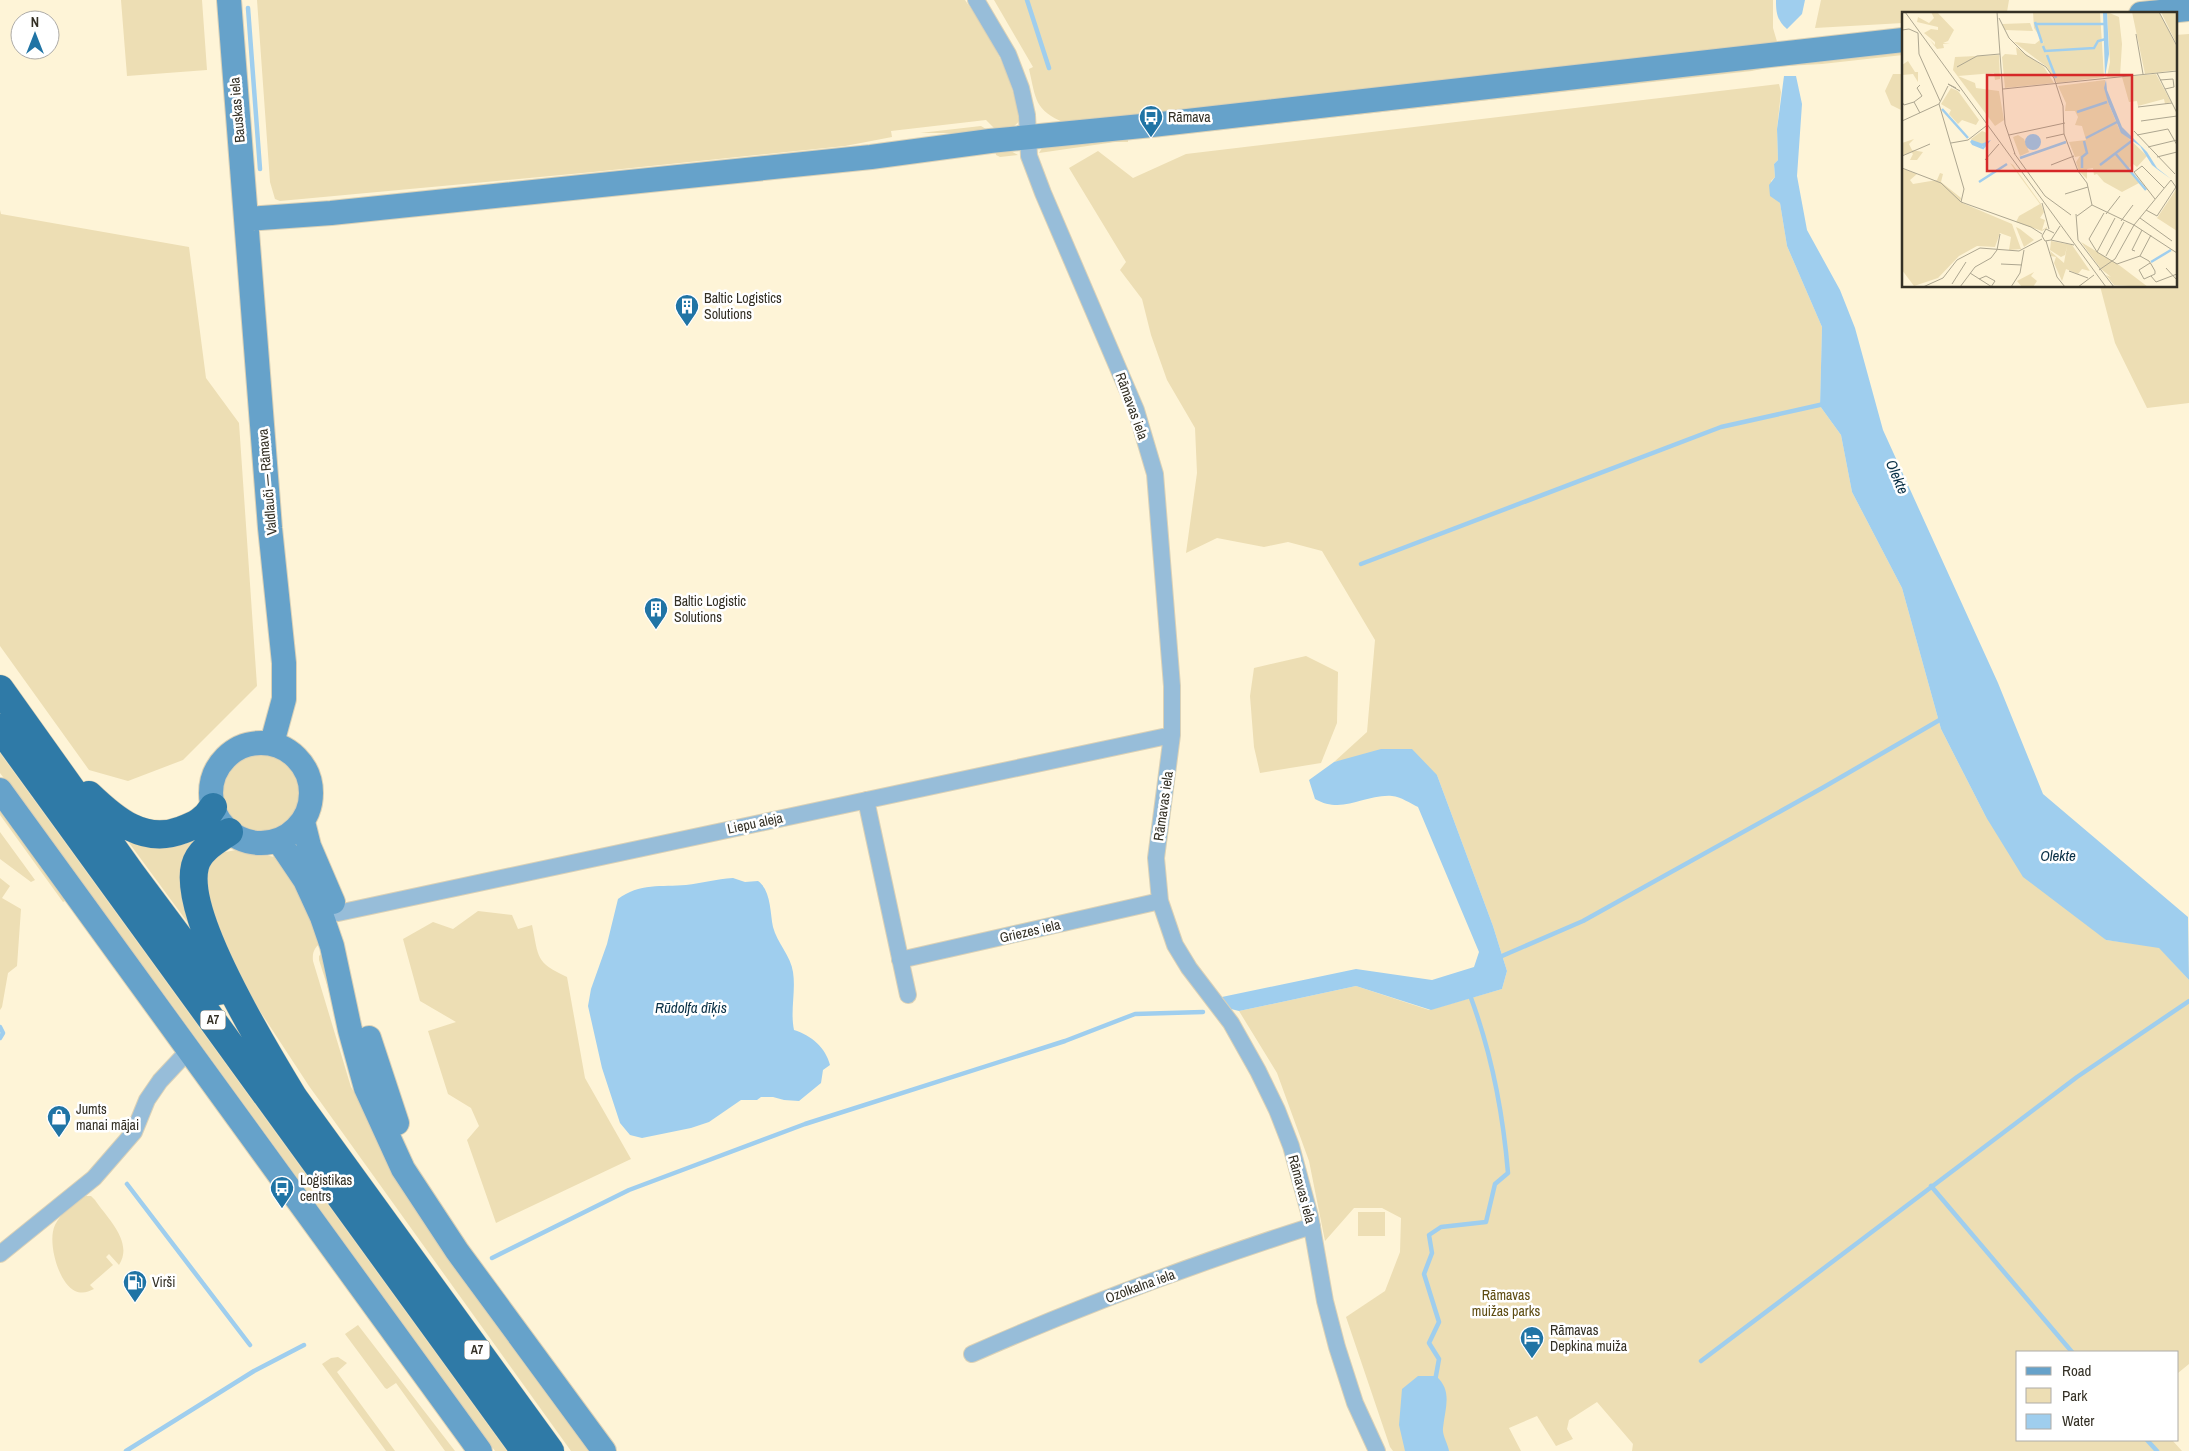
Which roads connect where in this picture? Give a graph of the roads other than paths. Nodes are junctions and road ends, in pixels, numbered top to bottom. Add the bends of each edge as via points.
1 (228, 0) edge
2 (976, 0) edge
3 (2189, 9) edge
4 (2160, 12) edge
5 (1902, 40) edge
6 (1028, 138) junction
7 (246, 219) junction
8 (0, 689) edge
9 (0, 728) edge
10 (1172, 735) junction
11 (272, 743) junction
12 (47, 756) junction
13 (0, 790) edge
14 (866, 800) junction
15 (213, 807) junction
16 (303, 822) junction
17 (229, 832) junction
18 (278, 840) junction
19 (1160, 901) junction
20 (338, 913) junction
21 (900, 960) junction
22 (908, 995) dead end
23 (189, 1050) junction
24 (266, 1052) junction
25 (424, 1199) junction
26 (1312, 1226) junction
27 (0, 1254) edge
28 (972, 1354) dead end
29 (480, 1451) edge
30 (525, 1451) edge
31 (550, 1451) edge
32 (604, 1451) edge
33 (1377, 1451) edge

1 - 7 main road, Bauskas iela
2 - 6 street, Rāmavas iela via 1008,54 1021,88
3 - 4 main road
5 - 6 main road
6 - 7 main road via 331,213
6 - 10 street, Rāmavas iela via 1030,156 1043,193 1136,410 1155,474 1172,686
7 - 11 main road, Valdlauči — Rāmava via 284,663 284,699
8 - 12 highway, A7
9 - 30 highway, A7
10 - 14 street, Liepu aleja
10 - 19 street, Rāmavas iela via 1156,858
11 - 15 main road via 256,742 241,746 220,761 212,780
11 - 16 main road via 286,748 307,770 311,800
12 - 15 highway via 105,812 144,832 161,835 176,832 200,822
12 - 24 highway, A7 via 130,873
13 - 23 main road
14 - 20 street, Liepu aleja
14 - 21 street
15 - 17 main road
16 - 18 main road
16 - 20 main road via 309,846
17 - 18 main road via 255,843
17 - 24 highway via 208,846 196,864 195,898 216,956
18 - 25 main road via 306,880 322,917 373,1106 403,1169
19 - 21 street, Griezes iela
19 - 26 street, Rāmavas iela via 1175,945 1231,1023 1277,1110 1291,1146
20 - 25 main road via 374,1055
21 - 22 street
23 - 27 street via 160,1081 147,1100 134,1132 94,1178
23 - 29 main road
24 - 31 highway, A7 via 294,1098
25 - 32 main road via 457,1251
26 - 28 street, Ozolkalna iela via 1230,1252 1052,1319
26 - 33 street, Rāmavas iela via 1336,1347 1355,1403

